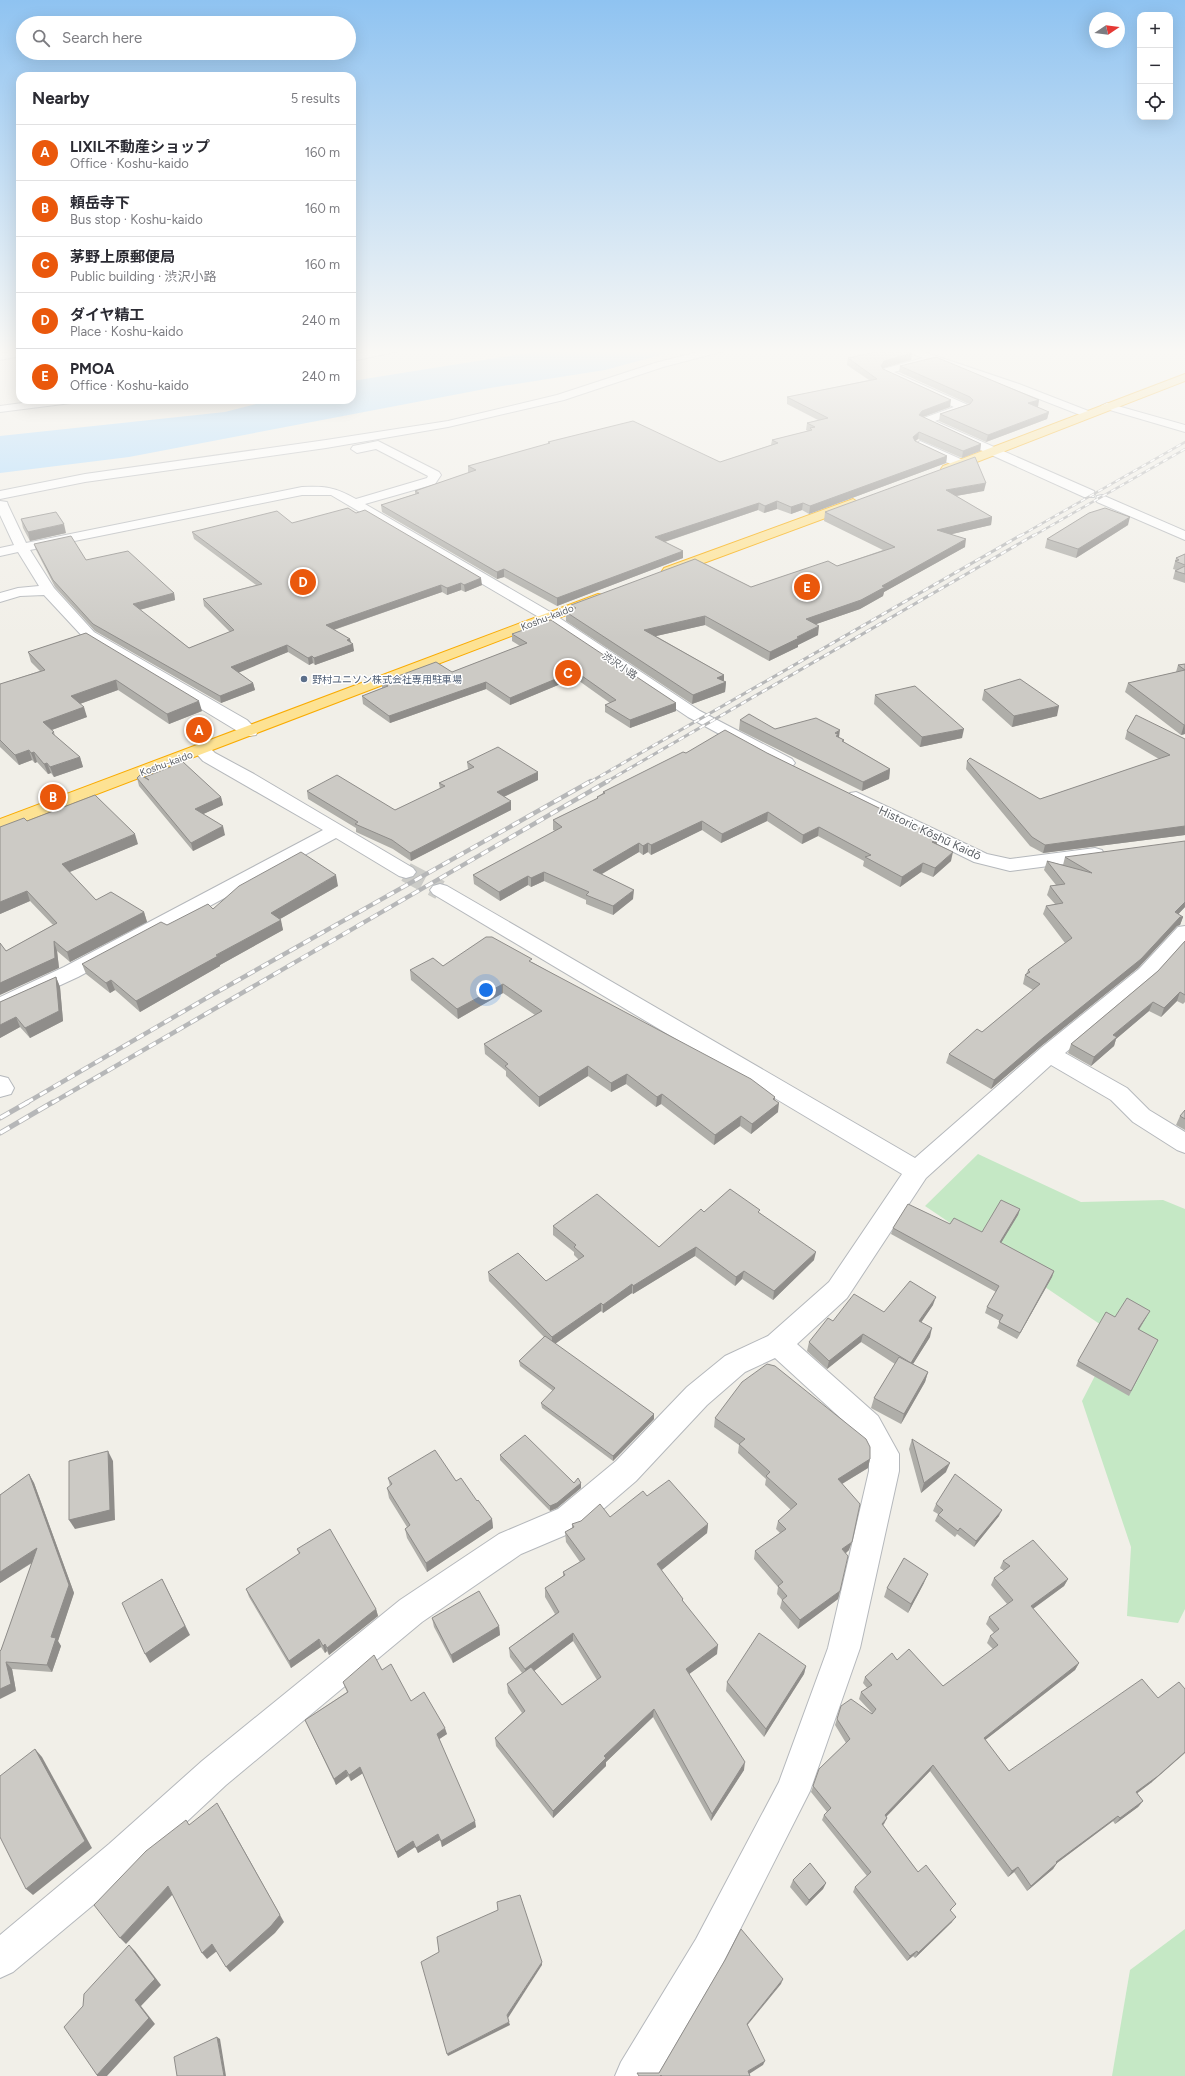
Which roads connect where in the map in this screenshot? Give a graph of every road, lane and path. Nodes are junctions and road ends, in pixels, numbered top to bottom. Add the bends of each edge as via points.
1 (312, 446) edge
2 (372, 446) edge
3 (380, 446) edge
4 (923, 446) edge
5 (980, 446) edge
6 (1009, 446) edge
7 (994, 452) junction
8 (961, 464) junction
9 (932, 474) edge
10 (1089, 494) dead end
11 (867, 498) edge
12 (1102, 500) dead end
13 (1, 502) edge
14 (355, 503) junction
15 (1185, 536) edge
16 (22, 548) junction
17 (0, 552) edge
18 (659, 575) edge
19 (48, 590) junction
20 (607, 594) edge
21 (0, 598) edge
22 (547, 616) junction
23 (250, 732) junction
24 (202, 750) junction
25 (802, 771) edge
26 (838, 788) edge
27 (0, 825) edge
28 (337, 830) junction
29 (1115, 852) edge
30 (406, 872) tunnel mouth
31 (440, 890) tunnel mouth
32 (1185, 932) edge
33 (0, 1006) edge
34 (1049, 1054) junction
35 (0, 1084) edge
36 (0, 1089) edge
37 (1185, 1144) edge
38 (916, 1171) junction
39 (778, 1344) junction
40 (0, 1959) edge
41 (635, 2076) edge

1 - 13 street via 85,478
2 - 13 street
3 - 14 street via 435,475 431,482
4 - 8 street
5 - 7 street
6 - 7 highway
7 - 8 highway
7 - 10 street
8 - 9 highway
11 - 18 highway
12 - 15 street
13 - 16 street
14 - 16 street, 渋沢小路 via 335,492 302,491
14 - 22 street, 渋沢小路
16 - 17 street, 渋沢小路
16 - 19 street
19 - 21 street via 18,592
19 - 23 street via 89,635 241,724
20 - 22 highway, Koshu-kaido
22 - 23 highway, Koshu-kaido
22 - 25 street, 渋沢小路 via 694,714
23 - 24 highway, Koshu-kaido
24 - 27 highway, Koshu-kaido
24 - 28 street
26 - 29 street, Historic Kōshū Kaidō via 981,858 1010,865
28 - 30 street
28 - 33 street via 71,972
31 - 38 street
32 - 34 street via 1146,974
34 - 37 street via 1119,1094 1141,1116
34 - 38 street
35 - 36 street via 3,1088
38 - 39 street via 838,1290
39 - 40 street via 735,1364 703,1391 626,1471 569,1518 510,1544 411,1611 214,1773 122,1857
39 - 41 street via 868,1425 884,1454 884,1472 844,1648 793,1791 709,1952

